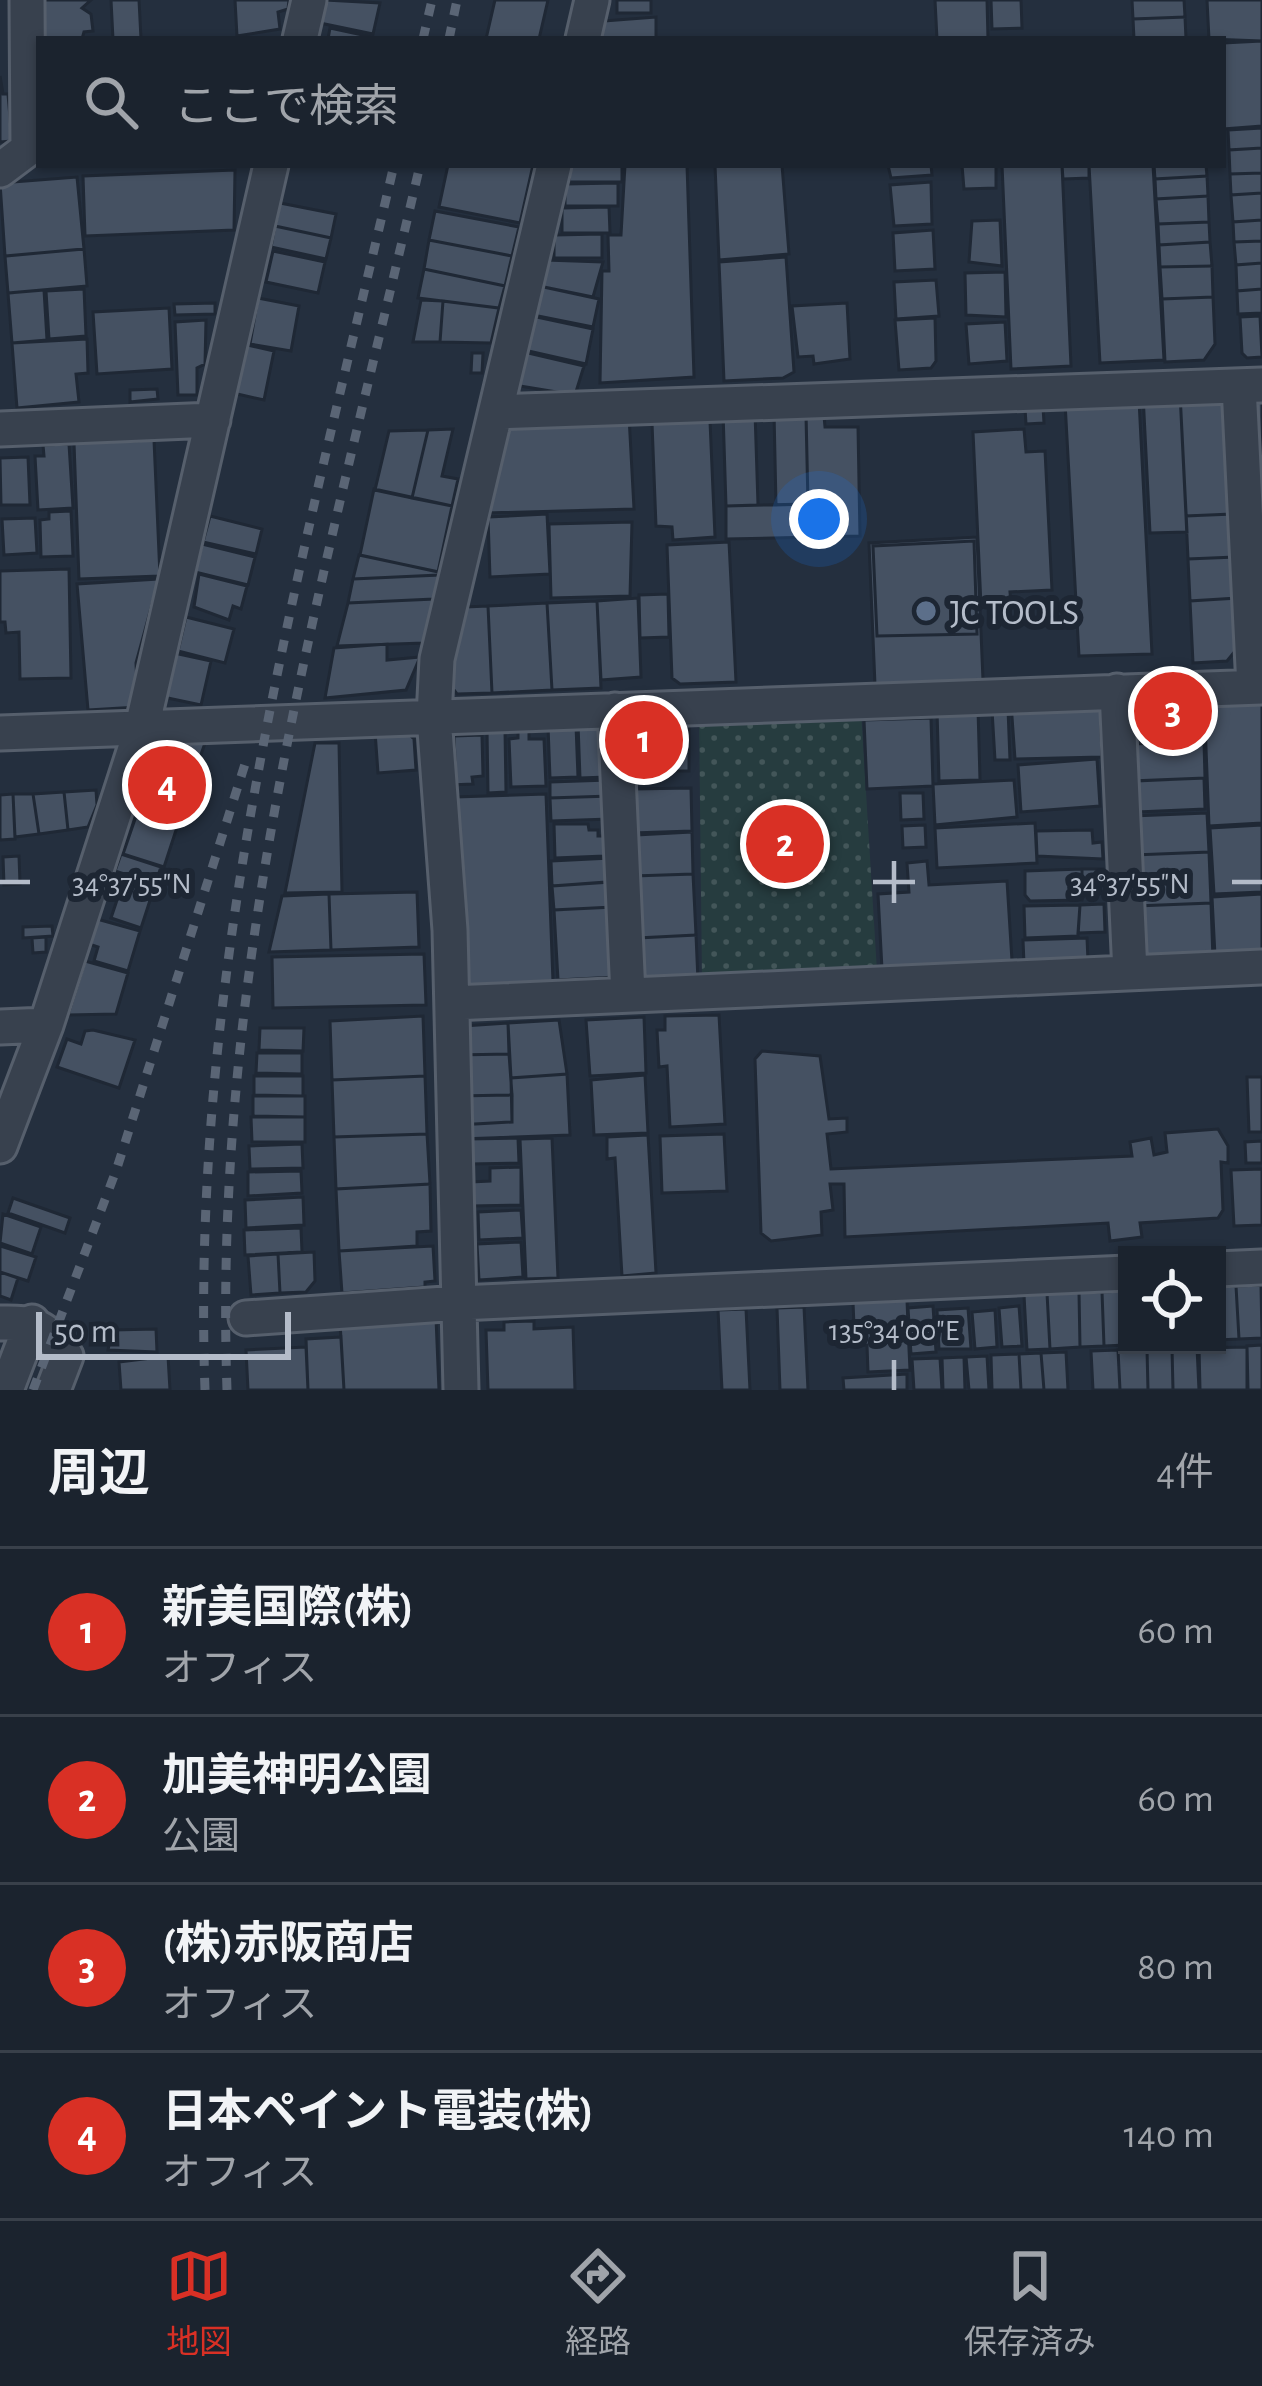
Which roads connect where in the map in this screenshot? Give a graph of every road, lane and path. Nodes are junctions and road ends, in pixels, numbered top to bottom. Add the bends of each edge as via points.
1 (27, 0) edge
2 (309, 0) edge
3 (592, 0) edge
4 (301, 36) edge
5 (584, 36) edge
6 (271, 168) edge
7 (553, 168) edge
8 (0, 170) edge
9 (1250, 385) edge
10 (496, 412) junction
11 (213, 420) junction
12 (0, 429) edge
13 (1258, 687) edge
14 (1117, 692) junction
15 (615, 710) junction
16 (434, 716) junction
17 (142, 727) junction
18 (0, 733) edge
19 (1262, 967) edge
20 (1130, 973) junction
21 (628, 995) junction
22 (452, 1003) junction
23 (46, 1024) junction
24 (0, 1027) edge
25 (0, 1146) edge
26 (1262, 1267) edge
27 (1226, 1269) edge
28 (1118, 1273) edge
29 (459, 1303) junction
30 (246, 1318) dead end
31 (16, 1322) edge
32 (6, 1390) edge
33 (53, 1390) edge
34 (461, 1390) edge

1 - 8 street via 28,149
2 - 4 street
3 - 5 street
6 - 11 street
7 - 10 street
9 - 10 street
9 - 13 street
10 - 16 street via 437,659
11 - 12 street
11 - 17 street
13 - 14 street
14 - 15 street
14 - 20 street
15 - 16 street
15 - 21 street
16 - 17 street
16 - 22 street
17 - 18 street
17 - 23 street
19 - 20 street
20 - 21 street
21 - 22 street
22 - 29 street
23 - 24 street
23 - 25 street
26 - 27 street
28 - 29 street
29 - 30 street
29 - 34 street
31 - 32 street
31 - 33 street via 49,1331 66,1357

